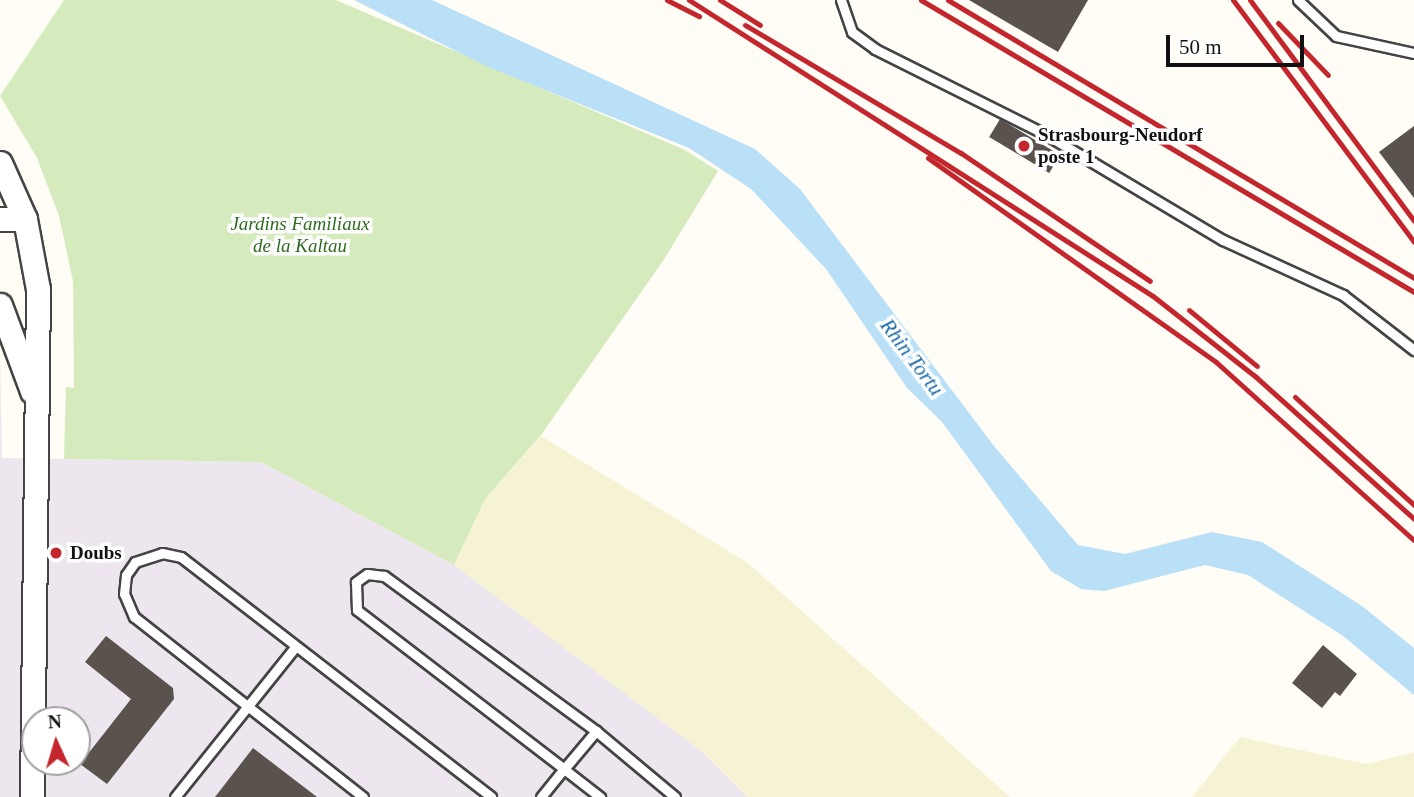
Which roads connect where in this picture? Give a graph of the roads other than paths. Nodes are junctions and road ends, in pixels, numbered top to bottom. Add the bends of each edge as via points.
1 (841, 0) edge
2 (1298, 0) edge
3 (1414, 53) edge
4 (0, 163) edge
5 (0, 219) edge
6 (25, 219) junction
7 (0, 306) edge
8 (1414, 349) edge
9 (39, 413) junction
10 (296, 646) junction
11 (248, 707) junction
12 (596, 731) junction
13 (564, 769) junction
14 (32, 797) edge
15 (175, 797) edge
16 (363, 797) edge
17 (491, 797) edge
18 (541, 797) edge
19 (600, 797) edge
20 (675, 797) edge

1 - 8 lane via 852,32 874,49 1045,134 1223,240 1343,295
2 - 3 lane via 1336,36
4 - 6 street
5 - 6 street
6 - 9 street via 38,289
7 - 9 street
9 - 14 street
10 - 11 lane
10 - 11 lane via 181,557 162,553 135,562 126,575 124,594 134,617
10 - 17 lane
11 - 15 lane
11 - 16 lane
12 - 13 lane
12 - 13 lane via 384,576 367,574 356,582 358,610
12 - 20 lane
13 - 18 lane
13 - 19 lane

